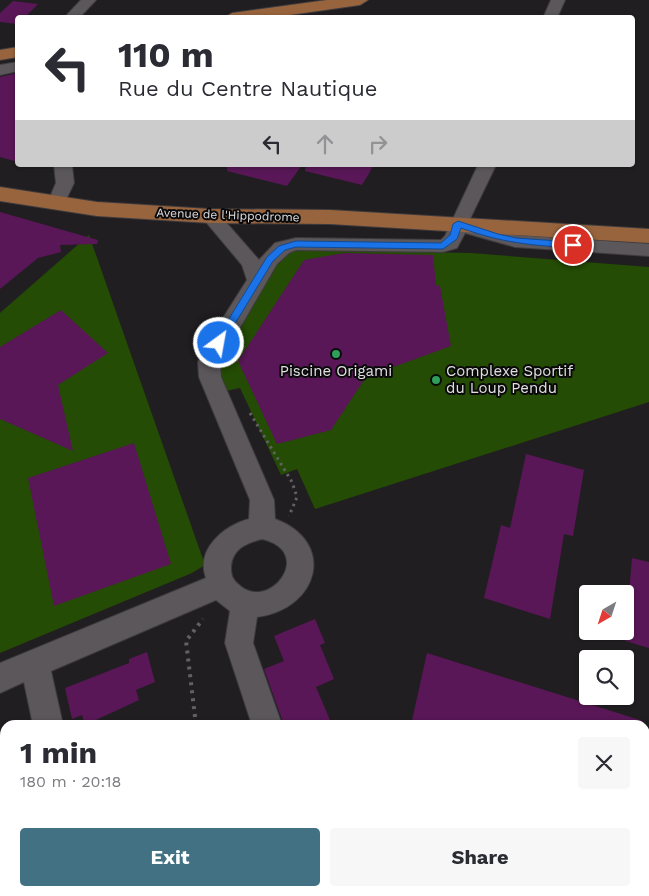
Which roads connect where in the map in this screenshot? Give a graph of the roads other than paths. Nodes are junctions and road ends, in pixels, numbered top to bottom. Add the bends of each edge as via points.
1 (89, 0) edge
2 (360, 0) edge
3 (558, 0) edge
4 (75, 15) edge
5 (253, 15) edge
6 (551, 15) edge
7 (15, 45) edge
8 (0, 47) edge
9 (15, 53) edge
10 (0, 56) edge
11 (15, 67) edge
12 (0, 70) edge
13 (63, 167) edge
14 (486, 167) edge
15 (0, 194) edge
16 (56, 204) junction
17 (210, 216) junction
18 (456, 229) junction
19 (649, 236) edge
20 (649, 250) edge
21 (257, 281) junction
22 (272, 530) junction
23 (232, 595) junction
24 (35, 663) junction
25 (0, 678) edge
26 (47, 720) edge
27 (265, 720) edge

1 - 4 street
2 - 5 main road
3 - 6 street
7 - 8 main road
9 - 10 main road
11 - 12 street
13 - 16 street via 65,183
14 - 18 street
15 - 16 main road, Avenue de l'Hippodrome
16 - 17 main road, Avenue de l'Hippodrome via 96,210
17 - 18 main road, Avenue de l'Hippodrome via 330,217
17 - 21 street via 251,264
18 - 19 main road, Avenue de l'Hippodrome
18 - 20 street, Avenue de l'Hippodrome via 516,241
18 - 21 street via 450,242 443,246 296,244 282,248 270,259
21 - 22 street via 209,362 210,377
22 - 23 street via 240,532 227,541 218,556 216,569
22 - 23 street via 292,540 300,566 298,578 278,600 261,605
23 - 24 street
23 - 27 street via 239,643
24 - 25 street
24 - 26 street

